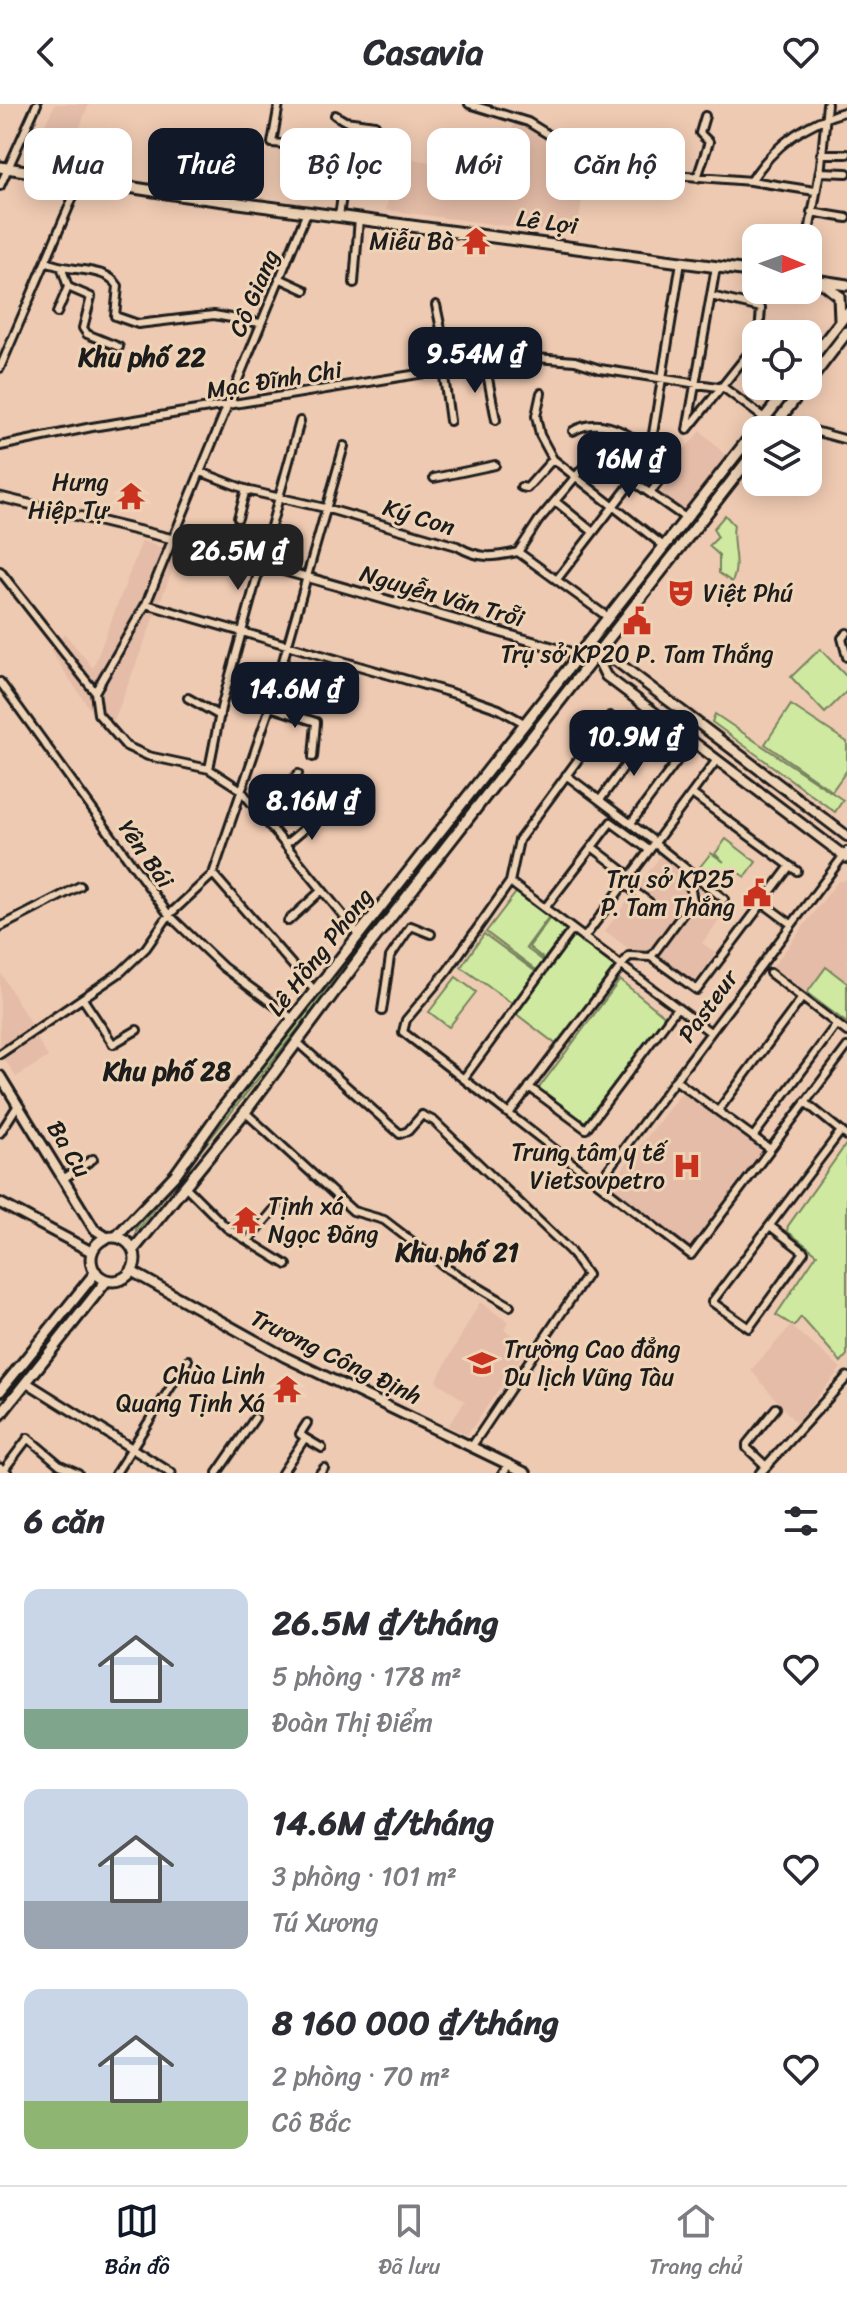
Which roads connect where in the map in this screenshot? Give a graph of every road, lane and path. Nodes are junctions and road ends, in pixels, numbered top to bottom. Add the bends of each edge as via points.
1 (37, 104) edge
2 (279, 104) edge
3 (469, 104) edge
4 (827, 104) edge
5 (847, 111) edge
6 (335, 115) dead end
7 (705, 116) dead end
8 (827, 117) junction
9 (375, 125) dead end
10 (280, 145) edge
11 (821, 154) junction
12 (847, 154) edge
13 (4, 167) edge
14 (24, 171) edge
15 (820, 172) junction
16 (847, 173) edge
17 (697, 178) junction
18 (751, 181) junction
19 (0, 186) edge
20 (132, 188) edge
21 (815, 191) junction
22 (72, 200) edge
23 (341, 200) edge
24 (307, 212) junction
25 (811, 212) junction
26 (339, 216) junction
27 (359, 218) junction
28 (847, 218) edge
29 (810, 224) edge
30 (681, 261) junction
31 (47, 262) junction
32 (716, 267) junction
33 (62, 269) junction
34 (742, 270) edge
35 (279, 278) junction
36 (822, 281) edge
37 (354, 283) dead end
38 (822, 283) edge
39 (847, 285) edge
40 (68, 287) junction
41 (305, 290) dead end
42 (711, 296) junction
43 (436, 305) dead end
44 (57, 313) dead end
45 (847, 313) edge
46 (760, 320) edge
47 (260, 323) junction
48 (839, 323) junction
49 (847, 332) edge
50 (822, 345) edge
51 (119, 347) dead end
52 (485, 363) junction
53 (742, 363) edge
54 (822, 364) edge
55 (0, 368) edge
56 (446, 368) junction
57 (663, 378) junction
58 (696, 383) junction
59 (724, 388) junction
60 (541, 393) dead end
61 (779, 400) edge
62 (795, 400) edge
63 (226, 406) junction
64 (761, 416) edge
65 (766, 416) edge
66 (783, 416) edge
67 (496, 420) dead end
68 (300, 421) dead end
69 (450, 421) dead end
70 (573, 431) dead end
71 (822, 435) edge
72 (847, 440) edge
73 (0, 446) edge
74 (344, 446) dead end
75 (742, 446) edge
76 (650, 452) junction
77 (594, 455) dead end
78 (553, 459) junction
79 (495, 465) dead end
80 (742, 468) edge
81 (201, 472) junction
82 (576, 476) junction
83 (434, 478) dead end
84 (521, 487) dead end
85 (246, 489) junction
86 (650, 493) junction
87 (0, 497) edge
88 (280, 497) junction
89 (555, 501) junction
90 (613, 506) junction
91 (325, 508) junction
92 (238, 518) dead end
93 (684, 521) junction
94 (693, 531) junction
95 (593, 532) junction
96 (173, 539) junction
97 (665, 547) junction
98 (518, 552) junction
99 (261, 565) junction
100 (0, 571) edge
101 (558, 578) junction
102 (306, 579) junction
103 (146, 604) junction
104 (609, 618) junction
105 (243, 633) junction
106 (598, 633) junction
107 (847, 633) edge
108 (608, 641) junction
109 (287, 646) junction
110 (845, 653) edge
111 (580, 655) junction
112 (596, 656) junction
113 (0, 682) edge
114 (95, 692) junction
115 (188, 698) dead end
116 (270, 707) junction
117 (220, 716) junction
118 (610, 716) dead end
119 (526, 724) junction
120 (645, 738) dead end
121 (727, 747) junction
122 (313, 757) dead end
123 (677, 761) dead end
124 (716, 761) junction
125 (209, 769) junction
126 (298, 774) dead end
127 (566, 775) junction
128 (240, 789) junction
129 (692, 794) junction
130 (600, 800) junction
131 (264, 816) junction
132 (319, 816) dead end
133 (631, 823) junction
134 (847, 836) edge
135 (655, 843) junction
136 (286, 844) junction
137 (592, 847) junction
138 (649, 850) junction
139 (846, 855) edge
140 (687, 871) junction
141 (213, 874) junction
142 (630, 876) junction
143 (510, 882) junction
144 (624, 884) junction
145 (80, 886) dead end
146 (322, 890) junction
147 (724, 899) dead end
148 (649, 902) dead end
149 (764, 904) junction
150 (545, 908) junction
151 (169, 915) junction
152 (288, 921) dead end
153 (791, 924) junction
154 (0, 927) edge
155 (572, 930) junction
156 (431, 934) dead end
157 (359, 935) junction
158 (584, 938) junction
159 (370, 944) junction
160 (651, 957) junction
161 (620, 965) junction
162 (770, 973) dead end
163 (315, 991) junction
164 (802, 998) junction
165 (83, 999) junction
166 (676, 1009) junction
167 (382, 1011) dead end
168 (293, 1019) junction
169 (836, 1025) junction
170 (137, 1030) dead end
171 (710, 1032) junction
172 (847, 1032) edge
173 (297, 1042) junction
174 (847, 1047) edge
175 (0, 1054) edge
176 (0, 1076) edge
177 (464, 1078) junction
178 (675, 1080) junction
179 (529, 1087) junction
180 (805, 1102) junction
181 (18, 1105) junction
182 (718, 1111) junction
183 (245, 1112) junction
184 (509, 1114) junction
185 (0, 1133) edge
186 (844, 1133) edge
187 (753, 1137) junction
188 (770, 1149) junction
189 (93, 1159) dead end
190 (63, 1179) junction
191 (598, 1183) junction
192 (185, 1186) junction
193 (0, 1203) edge
194 (277, 1206) dead end
195 (770, 1226) junction
196 (112, 1238) junction
197 (248, 1241) junction
198 (133, 1250) junction
199 (92, 1252) junction
200 (287, 1265) dead end
201 (131, 1271) junction
202 (96, 1272) junction
203 (107, 1280) junction
204 (510, 1306) dead end
205 (188, 1360) dead end
206 (847, 1377) edge
207 (26, 1382) junction
208 (0, 1391) edge
209 (776, 1408) dead end
210 (0, 1415) edge
211 (255, 1418) dead end
212 (307, 1423) dead end
213 (305, 1438) junction
214 (472, 1446) junction
215 (322, 1448) dead end
216 (132, 1449) junction
217 (766, 1466) junction
218 (506, 1469) edge
219 (3, 1471) edge
220 (78, 1473) edge
221 (116, 1473) edge
222 (171, 1473) edge
223 (217, 1473) edge
224 (282, 1473) edge
225 (526, 1473) edge
226 (760, 1473) edge

1 - 13 street
2 - 10 street via 274,145
3 - 17 street via 528,122 575,151 648,173
4 - 8 street
5 - 8 street
6 - 9 street via 341,121
7 - 17 street via 700,134 709,142
8 - 11 street
8 - 18 street via 785,141
11 - 12 street
11 - 15 street
13 - 14 main road, Lê Lợi
13 - 19 street
15 - 16 street
15 - 21 street
17 - 18 street
18 - 21 street
20 - 24 main road, Lê Lợi
21 - 25 street
22 - 31 street
23 - 26 street
24 - 26 main road, Lê Lợi
24 - 35 street, Cô Giang
25 - 28 street
25 - 29 street
26 - 27 main road, Lê Lợi
27 - 30 main road, Lê Lợi
27 - 37 street
30 - 32 main road, Lê Lợi
30 - 57 street
31 - 33 street
31 - 55 street
32 - 34 main road, Lê Lợi
32 - 42 street
33 - 40 street
33 - 47 street via 101,274 117,282 115,316 138,324 214,315
35 - 41 street
35 - 47 street, Cô Giang
36 - 39 main road
38 - 48 main road via 839,296
40 - 44 street
40 - 51 street via 91,297 83,328 87,334
42 - 46 street via 761,308
42 - 58 street
43 - 56 street
45 - 48 main road
47 - 63 street, Cô Giang
48 - 50 main road
49 - 54 main road
52 - 56 street, Mạc Đĩnh Chi
52 - 57 street, Mạc Đĩnh Chi via 542,357
52 - 67 street
53 - 59 street
56 - 63 street, Mạc Đĩnh Chi
56 - 69 street
57 - 58 street, Mạc Đĩnh Chi
57 - 76 street
58 - 59 street, Mạc Đĩnh Chi
58 - 59 street via 687,430
59 - 64 street
60 - 78 street via 536,416
61 - 65 main road, Lê Hồng Phong
62 - 66 main road
63 - 73 street, Mạc Đĩnh Chi
63 - 81 street, Cô Giang
68 - 88 street
70 - 76 street via 587,424 604,425
71 - 72 street
74 - 91 street
75 - 93 main road, Lê Hồng Phong
76 - 86 street via 669,469
77 - 82 street
78 - 82 street
78 - 84 street via 527,488
79 - 83 street
80 - 94 main road, Lê Hồng Phong
81 - 85 street, Ký Con
81 - 96 street, Cô Giang
82 - 89 street
82 - 90 street
85 - 88 street, Ký Con
85 - 92 street
86 - 90 street via 635,483
86 - 93 street
87 - 96 street, Nguyễn Văn Trỗi
88 - 91 street, Ký Con
88 - 99 street
89 - 95 street
89 - 98 street
90 - 95 street
90 - 97 street
91 - 98 street, Ký Con via 457,546 472,555 497,558
91 - 102 street
93 - 94 main road
93 - 97 main road, Lê Hồng Phong
94 - 108 main road, Lê Hồng Phong
95 - 101 street
96 - 99 street, Nguyễn Văn Trỗi
96 - 103 street, Cô Giang
97 - 104 main road, Lê Hồng Phong
98 - 101 street
99 - 102 street, Nguyễn Văn Trỗi
99 - 105 street
100 - 114 street
101 - 104 street
102 - 109 street
102 - 111 street, Nguyễn Văn Trỗi
103 - 105 street
103 - 114 street, Cô Giang
104 - 106 main road, Lê Hồng Phong
105 - 109 street
105 - 117 street
106 - 108 main road
106 - 111 main road, Lê Hồng Phong
107 - 110 street via 842,638
108 - 112 main road, Lê Hồng Phong
109 - 116 street
109 - 119 street via 462,696
111 - 112 street, Nguyễn Văn Trỗi
111 - 119 main road, Lê Hồng Phong
112 - 121 main road via 616,661
112 - 124 main road via 606,676
112 - 159 main road, Lê Hồng Phong
113 - 151 street, Yên Bái
114 - 125 street via 98,714 126,746
115 - 117 street
116 - 122 street via 317,724
116 - 128 street
117 - 125 street
118 - 127 street
119 - 157 main road, Lê Hồng Phong
120 - 130 street
121 - 124 main road
121 - 134 main road
123 - 133 street
124 - 129 street
124 - 139 main road
125 - 128 street
126 - 131 street
127 - 130 street
127 - 143 street via 519,840
128 - 131 street
128 - 141 street
129 - 135 street
129 - 149 street via 794,869
130 - 133 street
131 - 136 street
132 - 136 street
133 - 135 street
135 - 138 street
135 - 140 street
136 - 146 street
137 - 138 street via 611,822
137 - 142 street
137 - 150 street
138 - 142 street
139 - 153 street, Pasteur
140 - 147 street
140 - 160 street via 693,900
141 - 151 street
141 - 163 street
142 - 144 street
143 - 150 street
143 - 177 street via 403,1025 405,1033
144 - 148 street
144 - 158 street
145 - 154 street
146 - 152 street
146 - 157 street
149 - 153 street
149 - 160 street via 697,990
150 - 155 street
151 - 165 street via 146,948
151 - 168 street, Yên Bái via 223,967
153 - 171 street, Pasteur
155 - 158 street
155 - 177 street
156 - 167 street via 411,926 393,950
157 - 159 main road
157 - 163 main road, Lê Hồng Phong
158 - 161 street
159 - 173 main road, Lê Hồng Phong
160 - 161 street via 629,956
161 - 166 street
161 - 179 street
162 - 164 street
163 - 168 main road, Lê Hồng Phong
164 - 169 street
164 - 182 street
165 - 170 street via 113,1044
165 - 175 street
166 - 171 street
166 - 179 street via 586,1129
168 - 196 main road, Lê Hồng Phong via 175,1175
169 - 172 street
169 - 187 street
171 - 178 street, Pasteur
173 - 183 main road, Lê Hồng Phong
173 - 214 street via 401,1134 422,1115 434,1121 570,1251 587,1275
174 - 180 street
176 - 181 main road, Ba Cu
177 - 184 street
178 - 182 street
178 - 191 street, Pasteur
179 - 184 street
180 - 186 street
180 - 188 street
181 - 185 street
181 - 190 main road, Ba Cu
182 - 187 street
183 - 192 main road, Lê Hồng Phong
183 - 204 street via 353,1211 384,1220 448,1269
184 - 191 street
186 - 195 street
187 - 188 street
188 - 191 street via 691,1255
189 - 190 street
190 - 196 main road, Ba Cu via 94,1229
192 - 197 street
192 - 198 main road, Lê Hồng Phong
193 - 199 main road
194 - 197 street
195 - 195 street via 712,1302 749,1328 804,1252
196 - 198 main road
196 - 199 main road
197 - 200 street
198 - 201 main road
199 - 202 main road
201 - 203 main road via 120,1280
201 - 214 main road, Trương Công Định via 285,1357
202 - 203 main road
202 - 208 main road
203 - 207 main road
205 - 216 street
206 - 217 street
207 - 210 main road
207 - 216 street
209 - 217 street via 747,1444
211 - 223 street
212 - 213 street via 300,1434
213 - 215 street
213 - 224 street
214 - 218 main road, Trương Công Định
216 - 221 street
216 - 222 street
217 - 226 street
218 - 225 main road, Trương Công Định
219 - 220 street via 28,1438

